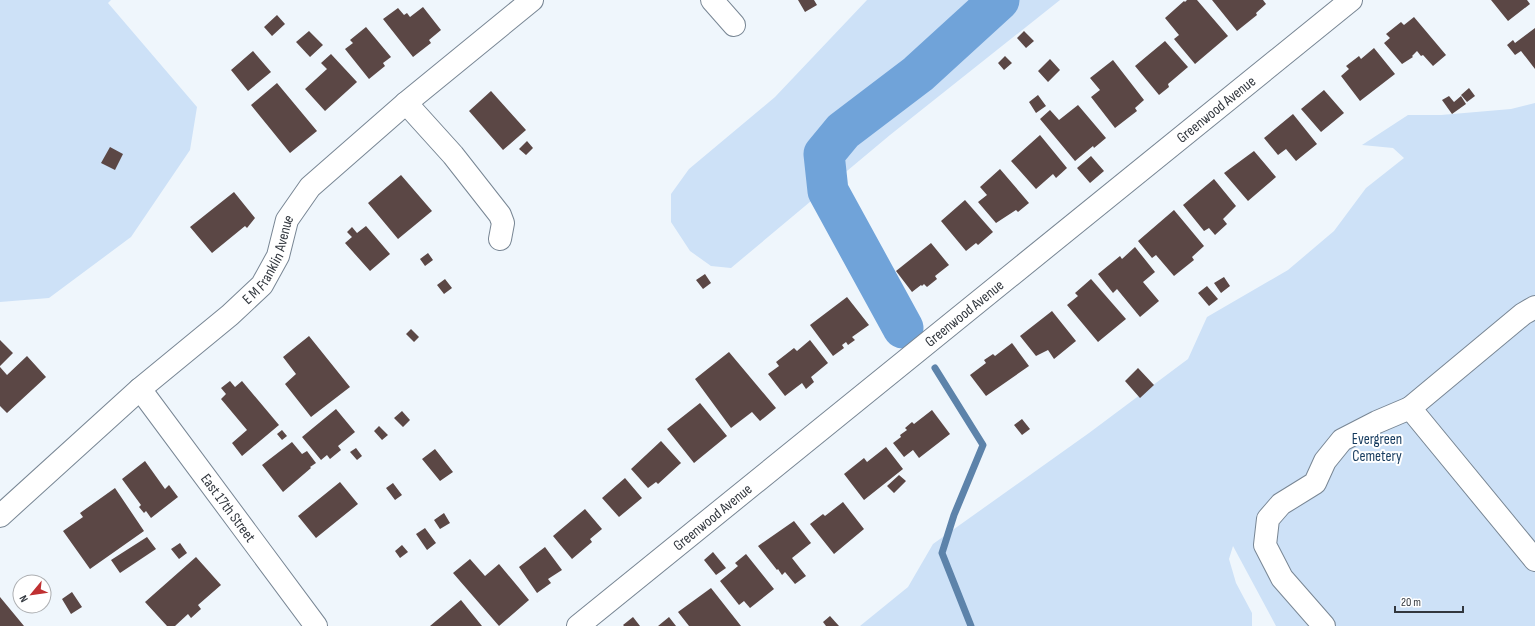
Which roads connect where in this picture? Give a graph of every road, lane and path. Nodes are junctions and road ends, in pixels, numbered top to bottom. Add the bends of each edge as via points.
1 (532, 0) edge
2 (712, 0) edge
3 (1351, 0) edge
4 (734, 25) dead end
5 (406, 103) junction
6 (500, 239) dead end
7 (1535, 307) edge
8 (140, 389) junction
9 (1410, 408) junction
10 (1, 513) edge
11 (1535, 560) edge
12 (316, 626) edge
13 (578, 626) edge
14 (1324, 626) edge

1 - 5 street, E M Franklin Avenue
2 - 4 street
3 - 13 street, Greenwood Avenue
5 - 6 street via 500,215
5 - 8 street, E M Franklin Avenue via 310,187 287,220 278,256 262,285 230,315
7 - 9 street via 1523,314
8 - 10 street, E M Franklin Avenue
8 - 12 street, East 17th Street
9 - 11 street
9 - 14 street via 1342,440 1325,461 1315,483 1281,504 1268,519 1265,545 1282,578

